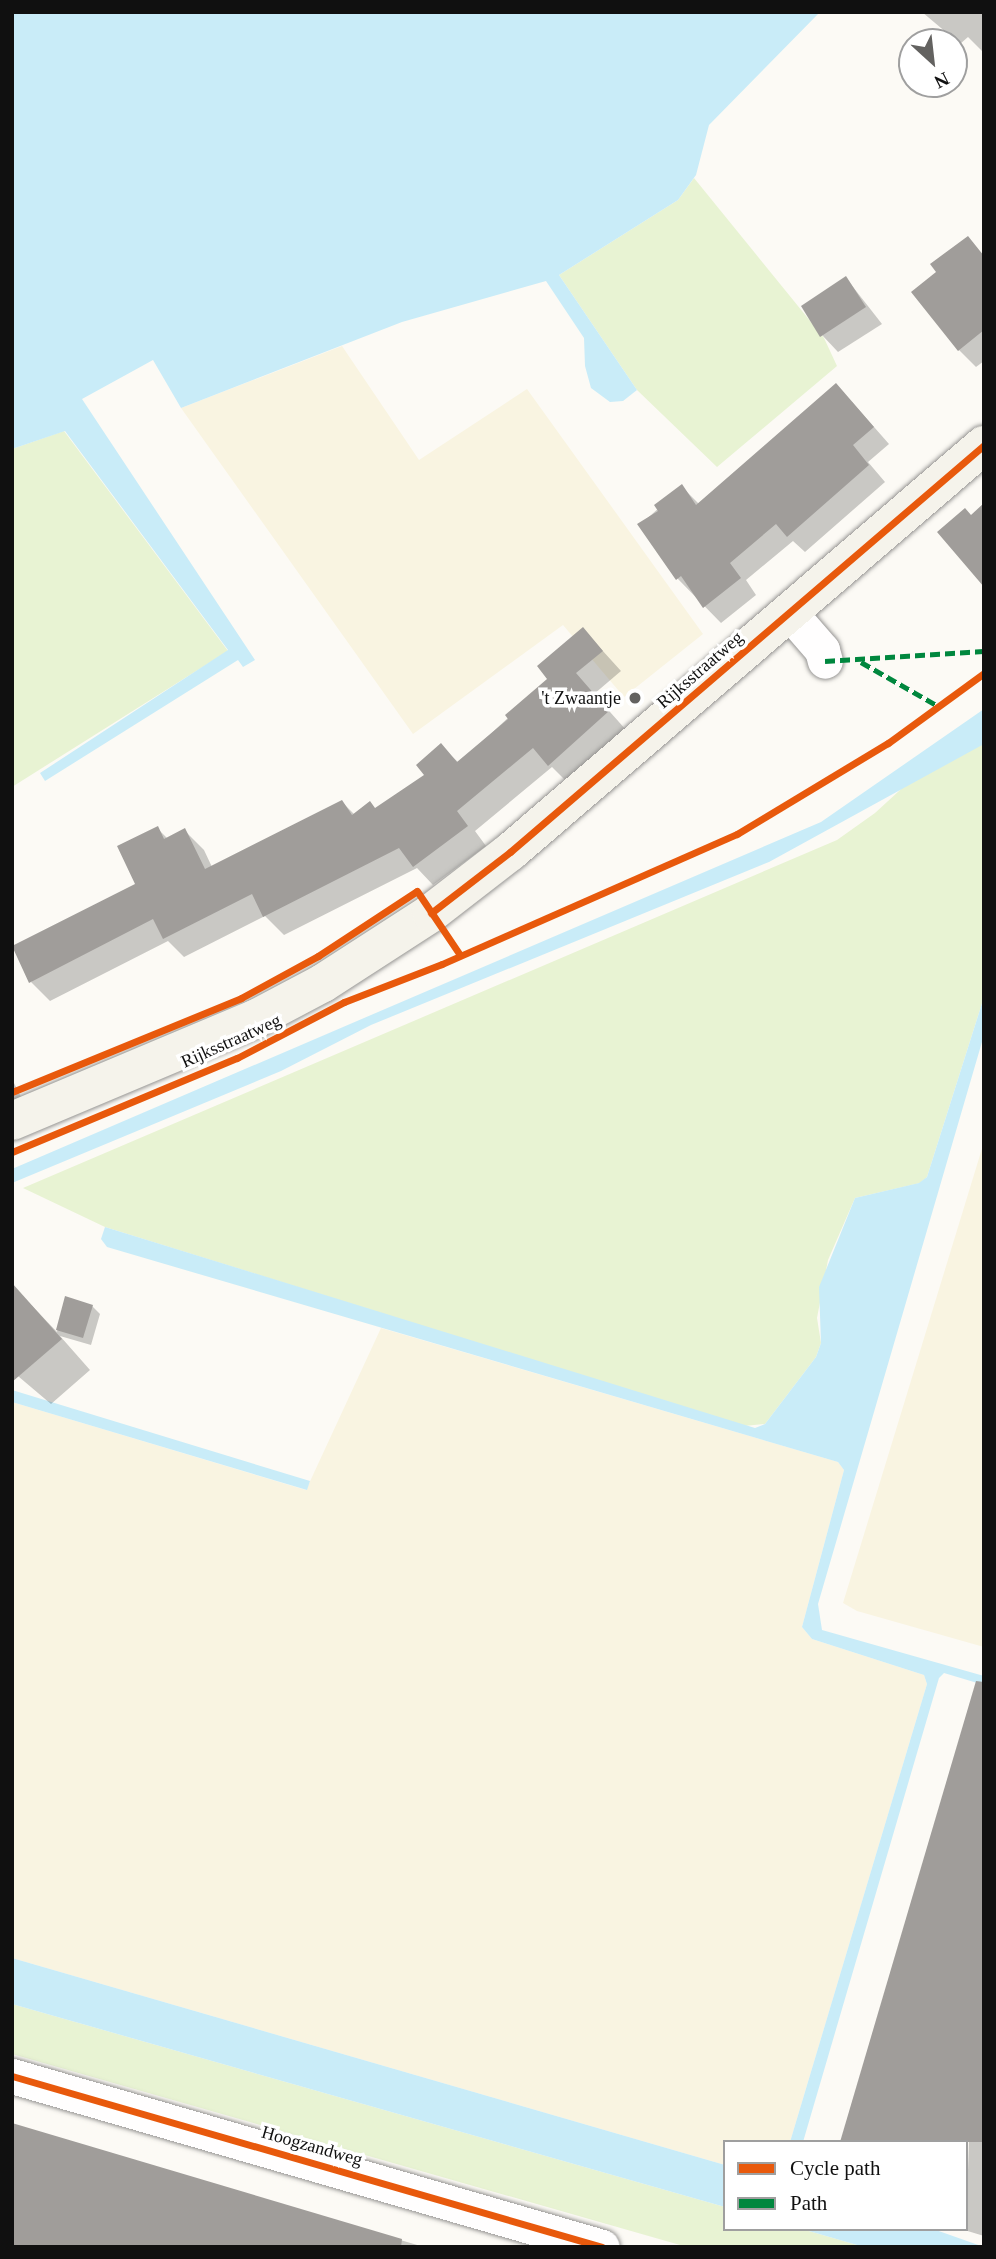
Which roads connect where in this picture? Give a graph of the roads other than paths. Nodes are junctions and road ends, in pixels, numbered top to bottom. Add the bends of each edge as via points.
1 (984, 445) edge
2 (790, 613) junction
3 (825, 661) dead end
4 (12, 1121) edge
5 (12, 2076) edge
6 (602, 2247) edge

1 - 2 street, Rijksstraatweg
2 - 3 street via 822,650
2 - 4 street, Rijksstraatweg via 510,852 399,935 255,1019
5 - 6 street, Hoogzandweg

